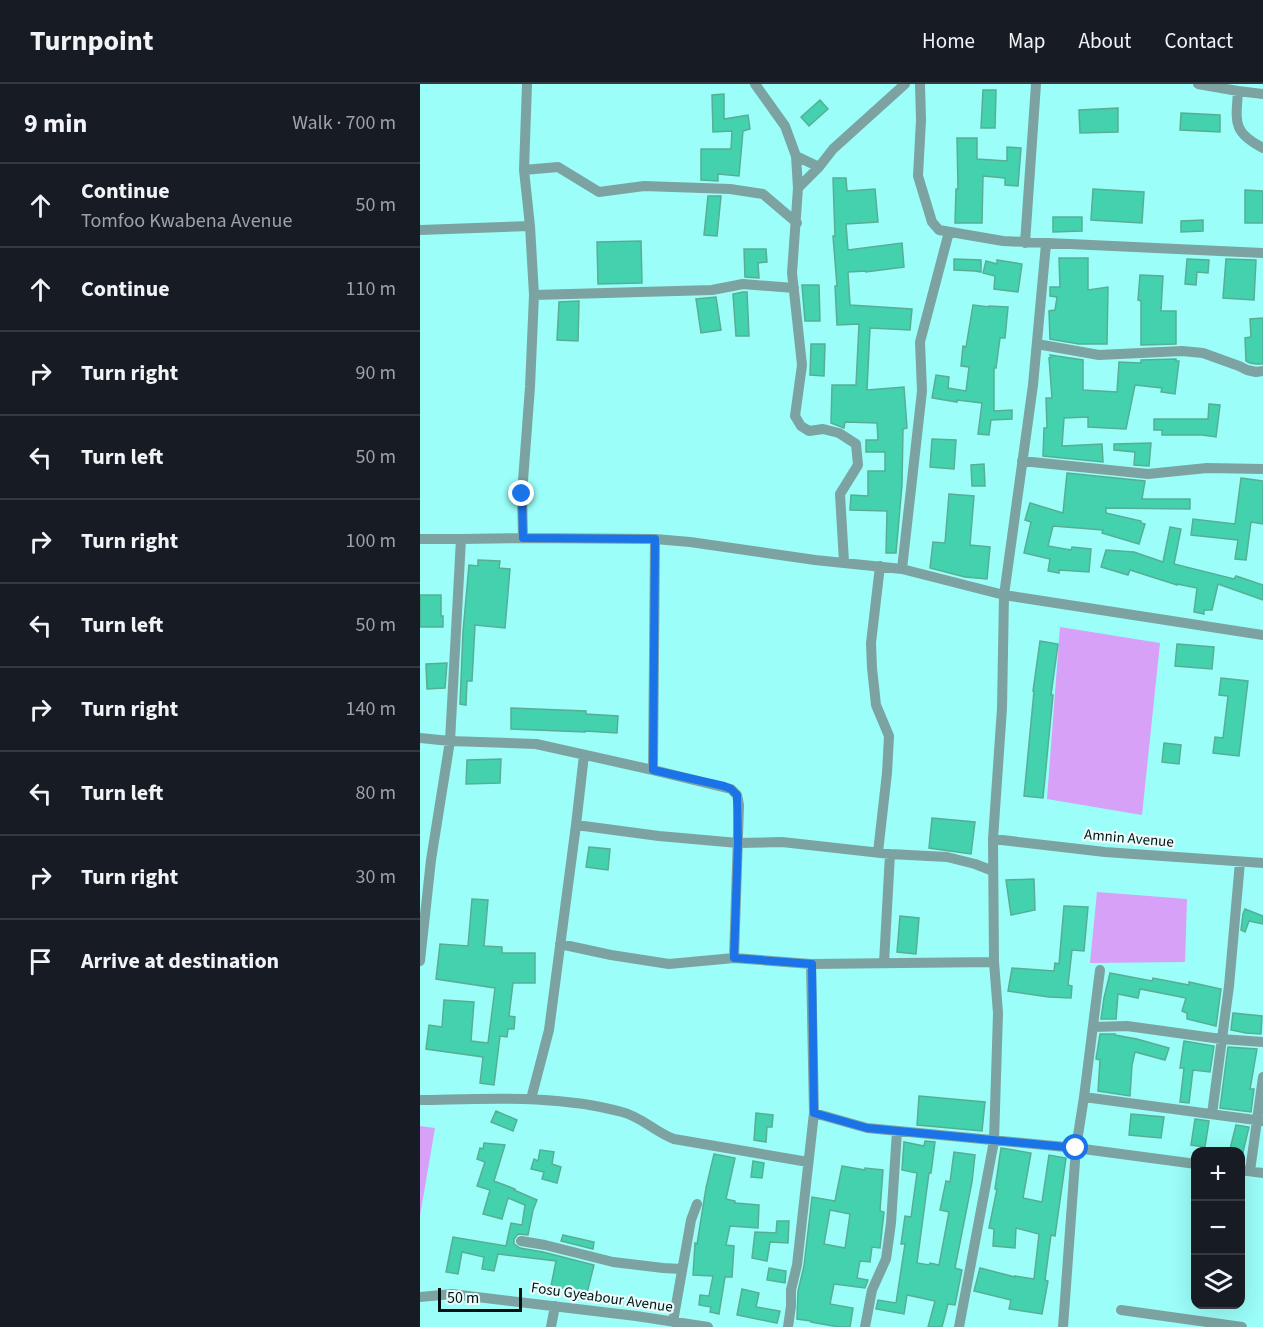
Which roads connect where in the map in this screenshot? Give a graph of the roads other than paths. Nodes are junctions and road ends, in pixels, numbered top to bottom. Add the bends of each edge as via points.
1 (527, 84) edge
2 (755, 84) edge
3 (905, 84) edge
4 (921, 84) edge
5 (1036, 84) edge
6 (1198, 84) edge
7 (1238, 91) junction
8 (1263, 94) edge
9 (1263, 148) edge
10 (796, 156) junction
11 (819, 167) junction
12 (524, 170) junction
13 (798, 188) junction
14 (796, 223) junction
15 (530, 226) junction
16 (420, 231) edge
17 (949, 232) junction
18 (1025, 243) junction
19 (1046, 244) junction
20 (1263, 253) edge
21 (794, 288) junction
22 (534, 295) junction
23 (1037, 344) junction
24 (1263, 371) edge
25 (1022, 461) junction
26 (1263, 469) edge
27 (523, 538) junction
28 (420, 539) edge
29 (655, 539) junction
30 (461, 540) junction
31 (844, 562) junction
32 (880, 566) junction
33 (903, 569) junction
34 (1004, 595) junction
35 (1263, 634) edge
36 (420, 738) edge
37 (450, 741) junction
38 (584, 755) junction
39 (653, 770) junction
40 (576, 825) junction
41 (993, 839) junction
42 (738, 843) junction
43 (878, 852) junction
44 (890, 854) junction
45 (1240, 862) junction
46 (1263, 863) edge
47 (993, 871) junction
48 (560, 944) junction
49 (734, 958) junction
50 (420, 961) edge
51 (994, 962) junction
52 (884, 963) junction
53 (812, 964) junction
54 (1100, 970) dead end
55 (1093, 1027) junction
56 (1221, 1039) junction
57 (1263, 1041) edge
58 (1263, 1077) edge
59 (1084, 1097) junction
60 (531, 1099) junction
61 (420, 1100) edge
62 (814, 1113) junction
63 (1212, 1114) junction
64 (1260, 1121) edge
65 (897, 1131) junction
66 (994, 1141) junction
67 (1076, 1148) junction
68 (808, 1162) junction
69 (1191, 1163) edge
70 (1245, 1170) edge
71 (1263, 1173) edge
72 (697, 1204) dead end
73 (520, 1241) dead end
74 (682, 1269) junction
75 (420, 1298) edge
76 (555, 1306) junction
77 (1121, 1310) dead end
78 (673, 1322) junction
79 (551, 1327) edge
80 (708, 1327) edge
81 (788, 1327) edge
82 (865, 1327) edge
83 (960, 1327) edge
84 (1063, 1327) edge
85 (1242, 1327) edge

1 - 12 street
2 - 10 street via 785,126
3 - 11 street via 839,143
4 - 17 street via 918,176 932,222 939,230
5 - 18 street
6 - 7 street
7 - 8 street
7 - 9 street via 1236,121 1248,140
10 - 11 street
10 - 13 street
11 - 13 street
12 - 14 street via 558,167 599,192 644,186 763,194
12 - 15 street
13 - 14 street
14 - 21 street
15 - 16 street
15 - 22 street
17 - 18 street
17 - 33 street via 920,342 922,391
18 - 19 street
19 - 20 street
19 - 23 street
21 - 22 street via 743,284 712,290
21 - 31 street via 802,365 795,416 809,431 839,433 856,444 858,465 840,494
22 - 27 street
23 - 24 street via 1099,355 1203,353 1247,370
23 - 25 street
25 - 26 street via 1148,474 1207,468
25 - 34 street
27 - 29 street
27 - 30 street
28 - 30 street
29 - 31 street
29 - 39 street
30 - 37 street
31 - 32 street
32 - 33 street
32 - 43 street via 871,643 876,705 889,736
33 - 34 street
34 - 35 street
34 - 41 street via 1002,708
36 - 37 street
37 - 38 street via 536,744
37 - 50 street
38 - 39 street
38 - 40 street
39 - 42 street via 731,789 737,795
40 - 42 street
40 - 48 street
41 - 45 street, Amnin Avenue
41 - 47 street
42 - 43 street via 782,842
42 - 49 street
43 - 44 street
44 - 47 street via 947,858
44 - 52 street
45 - 46 street, Amnin Avenue
45 - 56 street
47 - 51 street
48 - 49 street via 669,964
48 - 60 street via 549,1030
49 - 53 street
51 - 52 street
51 - 66 street via 998,1013
52 - 53 street
53 - 62 street
54 - 55 street
55 - 56 street via 1127,1026
55 - 59 street
56 - 57 street
56 - 63 street
58 - 64 street
59 - 63 street
59 - 67 street
60 - 61 street
60 - 68 street via 621,1111 674,1139
62 - 65 street via 867,1128
62 - 68 street
63 - 64 street
64 - 70 street
65 - 66 street
65 - 82 street via 886,1259 872,1290
66 - 67 street
66 - 83 street
67 - 69 street
67 - 84 street
68 - 81 street
70 - 71 street
72 - 74 street
73 - 74 street via 613,1262
74 - 78 street
75 - 76 street, Fosu Gyeabour Avenue via 452,1293
76 - 78 street, Fosu Gyeabour Avenue
76 - 79 street
77 - 85 street
78 - 80 street, Fosu Gyeabour Avenue

